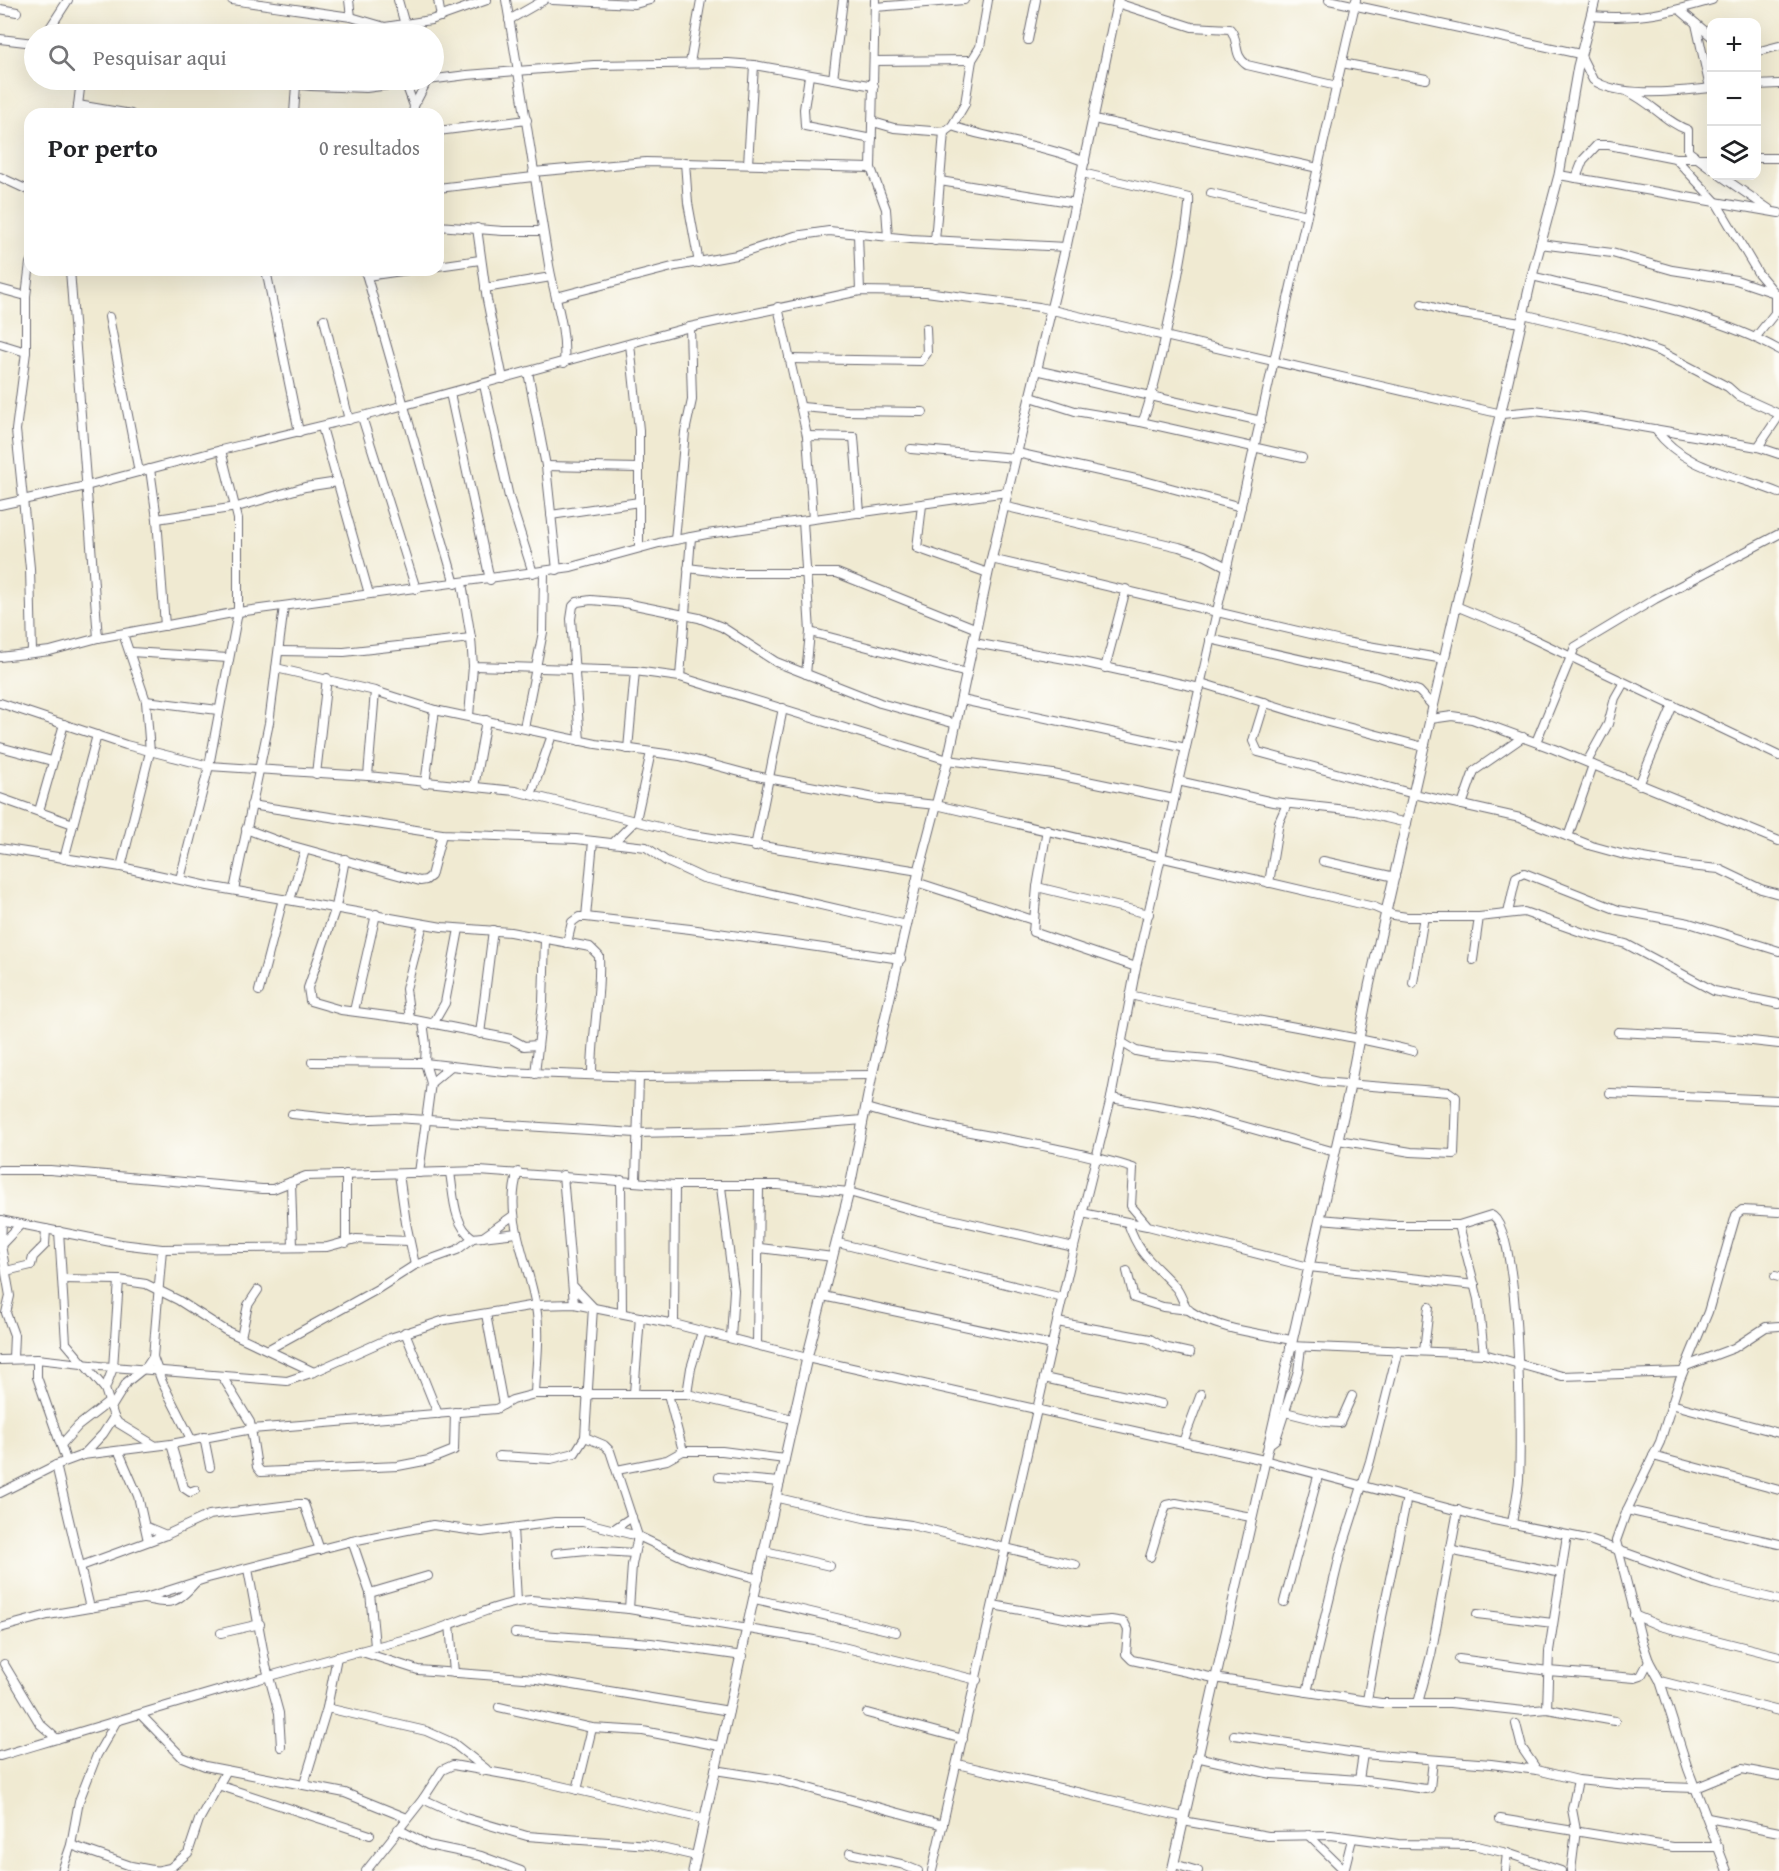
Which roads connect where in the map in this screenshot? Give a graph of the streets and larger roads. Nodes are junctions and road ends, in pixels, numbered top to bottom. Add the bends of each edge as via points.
1 (68, 0) edge
2 (232, 0) edge
3 (349, 0) edge
4 (398, 0) edge
5 (438, 0) edge
6 (487, 0) edge
7 (506, 0) edge
8 (544, 0) edge
9 (552, 0) edge
10 (650, 0) edge
11 (701, 0) edge
12 (843, 0) edge
13 (964, 0) edge
14 (988, 0) edge
15 (1036, 0) edge
16 (1329, 0) edge
17 (1595, 0) edge
18 (1712, 0) edge
19 (1117, 2) edge
20 (1355, 3) edge
21 (875, 4) edge
22 (0, 9) edge
23 (1680, 10) junction
24 (17, 12) dead end
25 (1591, 16) junction
26 (351, 17) junction
27 (441, 17) junction
28 (509, 20) junction
29 (52, 24) edge
30 (375, 24) edge
31 (405, 24) edge
32 (410, 24) edge
33 (1696, 24) junction
34 (1707, 33) edge
35 (0, 39) edge
36 (1028, 40) dead end
37 (24, 42) edge
38 (1779, 46) edge
39 (1761, 51) edge
40 (1580, 54) junction
41 (972, 60) junction
42 (874, 61) junction
43 (690, 63) junction
44 (1342, 63) junction
45 (754, 65) junction
46 (516, 70) junction
47 (1707, 72) edge
48 (809, 76) junction
49 (444, 79) edge
50 (833, 79) junction
51 (1426, 79) dead end
52 (1779, 84) edge
53 (1761, 85) edge
54 (874, 86) junction
55 (1337, 86) junction
56 (1707, 88) edge
57 (1621, 89) junction
58 (80, 90) edge
59 (296, 90) edge
60 (408, 90) edge
61 (423, 90) edge
62 (77, 108) edge
63 (294, 108) edge
64 (412, 108) edge
65 (414, 108) edge
66 (1094, 119) junction
67 (526, 120) junction
68 (873, 122) junction
69 (952, 126) junction
70 (444, 130) edge
71 (944, 132) junction
72 (872, 138) junction
73 (1675, 158) junction
74 (1695, 158) junction
75 (1707, 158) edge
76 (1761, 158) edge
77 (1779, 158) edge
78 (685, 162) junction
79 (1085, 162) junction
80 (748, 164) junction
81 (1707, 166) edge
82 (871, 168) junction
83 (1318, 168) junction
84 (1082, 173) junction
85 (533, 175) junction
86 (1558, 175) junction
87 (0, 177) edge
88 (1576, 178) junction
89 (1727, 180) edge
90 (940, 182) junction
91 (444, 187) edge
92 (24, 188) edge
93 (1211, 193) dead end
94 (1716, 202) junction
95 (1076, 203) junction
96 (1775, 212) edge
97 (1307, 215) junction
98 (444, 226) edge
99 (477, 228) junction
100 (543, 231) junction
101 (858, 234) junction
102 (888, 237) junction
103 (935, 241) junction
104 (1540, 244) junction
105 (1066, 247) junction
106 (480, 260) junction
107 (699, 263) junction
108 (444, 265) edge
109 (28, 276) edge
110 (70, 276) edge
111 (267, 276) edge
112 (367, 276) edge
113 (1532, 276) junction
114 (551, 277) junction
115 (485, 288) junction
116 (0, 289) edge
117 (860, 291) junction
118 (1777, 293) edge
119 (26, 296) junction
120 (556, 297) junction
121 (1422, 304) dead end
122 (778, 307) junction
123 (1050, 310) junction
124 (109, 317) dead end
125 (1522, 318) junction
126 (324, 319) dead end
127 (690, 327) junction
128 (926, 328) dead end
129 (1165, 338) junction
130 (1755, 338) junction
131 (0, 344) edge
132 (630, 344) junction
133 (1779, 351) edge
134 (26, 352) junction
135 (789, 359) junction
136 (564, 363) junction
137 (1273, 363) junction
138 (1036, 370) junction
139 (528, 372) junction
140 (503, 379) junction
141 (484, 385) junction
142 (450, 393) junction
143 (1031, 397) junction
144 (1152, 398) junction
145 (403, 405) junction
146 (802, 407) junction
147 (923, 412) dead end
148 (1502, 414) junction
149 (1779, 415) edge
150 (362, 417) junction
151 (349, 420) junction
152 (1261, 421) junction
153 (1141, 422) junction
154 (322, 427) junction
155 (1655, 429) junction
156 (299, 432) junction
157 (807, 436) junction
158 (1758, 447) junction
159 (910, 449) dead end
160 (1254, 449) junction
161 (221, 450) junction
162 (1779, 454) edge
163 (1016, 456) junction
164 (1302, 458) dead end
165 (546, 466) junction
166 (638, 468) junction
167 (150, 469) junction
168 (139, 472) junction
169 (338, 482) junction
170 (86, 486) junction
171 (1007, 492) junction
172 (1779, 493) edge
173 (23, 500) junction
174 (639, 502) junction
175 (0, 504) edge
176 (922, 506) junction
177 (1004, 506) junction
178 (237, 507) junction
179 (1241, 507) junction
180 (860, 513) junction
181 (551, 515) junction
182 (158, 519) junction
183 (813, 519) junction
184 (803, 521) junction
185 (1779, 534) edge
186 (691, 537) junction
187 (675, 540) junction
188 (639, 548) junction
189 (991, 559) junction
190 (1227, 567) junction
191 (688, 568) junction
192 (557, 570) junction
193 (544, 572) junction
194 (533, 573) junction
195 (988, 573) junction
196 (805, 575) junction
197 (490, 579) junction
198 (459, 583) junction
199 (416, 589) junction
200 (1126, 589) junction
201 (369, 594) junction
202 (284, 606) junction
203 (1456, 606) junction
204 (238, 612) junction
205 (1217, 612) junction
206 (684, 615) junction
207 (165, 626) junction
208 (977, 630) junction
209 (810, 632) junction
210 (123, 634) junction
211 (98, 638) junction
212 (471, 638) junction
213 (1210, 639) junction
214 (974, 643) junction
215 (279, 651) junction
216 (32, 652) junction
217 (131, 652) junction
218 (0, 657) edge
219 (1572, 657) junction
220 (228, 658) junction
221 (1444, 659) junction
222 (473, 666) junction
223 (538, 667) junction
224 (276, 668) junction
225 (1105, 668) junction
226 (576, 669) junction
227 (635, 671) junction
228 (806, 674) junction
229 (967, 674) junction
230 (680, 677) junction
231 (327, 678) junction
232 (1623, 684) junction
233 (1201, 686) junction
234 (375, 691) junction
235 (962, 700) junction
236 (146, 701) junction
237 (1265, 702) junction
238 (0, 703) edge
239 (1673, 705) junction
240 (1433, 706) junction
241 (783, 708) junction
242 (218, 710) junction
243 (435, 710) junction
244 (469, 716) junction
245 (1431, 719) junction
246 (486, 720) junction
247 (64, 724) junction
248 (956, 724) junction
249 (524, 728) junction
250 (97, 735) junction
251 (552, 735) junction
252 (1523, 737) junction
253 (580, 741) junction
254 (1536, 742) junction
255 (0, 747) edge
256 (1424, 747) junction
257 (1186, 748) junction
258 (628, 749) junction
259 (150, 752) junction
260 (651, 752) junction
261 (1779, 756) edge
262 (948, 760) junction
263 (52, 761) junction
264 (1590, 763) junction
265 (209, 766) junction
266 (260, 770) junction
267 (316, 774) junction
268 (368, 777) junction
269 (769, 777) junction
270 (1178, 781) junction
271 (425, 784) junction
272 (1639, 785) junction
273 (474, 787) junction
274 (1414, 794) junction
275 (531, 795) junction
276 (0, 798) edge
277 (1174, 799) junction
278 (1287, 804) junction
279 (251, 805) junction
280 (936, 805) junction
281 (1462, 805) junction
282 (39, 812) junction
283 (636, 820) junction
284 (1407, 823) junction
285 (73, 824) junction
286 (246, 829) junction
287 (1047, 829) junction
288 (442, 834) junction
289 (1568, 837) junction
290 (593, 841) junction
291 (1779, 841) edge
292 (613, 843) junction
293 (755, 847) junction
294 (0, 848) edge
295 (305, 850) junction
296 (64, 858) junction
297 (1161, 858) junction
298 (345, 859) junction
299 (1323, 861) dead end
300 (121, 867) junction
301 (919, 871) junction
302 (1395, 877) junction
303 (180, 879) junction
304 (916, 882) junction
305 (1269, 883) junction
306 (1037, 887) junction
307 (234, 890) junction
308 (1779, 894) edge
309 (287, 899) junction
310 (336, 907) junction
311 (1387, 913) junction
312 (1508, 913) junction
313 (376, 914) junction
314 (1149, 914) junction
315 (1424, 916) junction
316 (586, 917) junction
317 (1479, 917) junction
318 (1033, 920) junction
319 (423, 924) junction
320 (907, 925) junction
321 (459, 929) junction
322 (494, 930) junction
323 (545, 939) junction
324 (567, 943) junction
325 (1779, 951) edge
326 (901, 959) junction
327 (1473, 960) dead end
328 (1136, 967) junction
329 (1413, 983) dead end
330 (259, 991) dead end
331 (1130, 995) junction
332 (1779, 1004) edge
333 (354, 1011) junction
334 (410, 1019) junction
335 (423, 1022) junction
336 (433, 1024) junction
337 (1618, 1032) dead end
338 (480, 1034) junction
339 (1358, 1037) junction
340 (1120, 1042) junction
341 (1779, 1044) edge
342 (537, 1045) junction
343 (1413, 1051) dead end
344 (312, 1062) dead end
345 (425, 1063) junction
346 (450, 1067) junction
347 (535, 1074) junction
348 (591, 1074) junction
349 (872, 1075) junction
350 (639, 1077) junction
351 (431, 1083) junction
352 (1350, 1086) junction
353 (1610, 1093) dead end
354 (1111, 1098) junction
355 (1779, 1100) edge
356 (866, 1108) junction
357 (292, 1114) dead end
358 (863, 1120) junction
359 (426, 1121) junction
360 (636, 1133) junction
361 (1338, 1140) junction
362 (1335, 1152) junction
363 (1095, 1159) junction
364 (0, 1170) edge
365 (502, 1171) junction
366 (518, 1172) junction
367 (419, 1173) junction
368 (450, 1173) junction
369 (346, 1174) junction
370 (399, 1174) junction
371 (563, 1175) junction
372 (621, 1180) junction
373 (636, 1181) junction
374 (291, 1182) junction
375 (675, 1185) junction
376 (759, 1186) junction
377 (721, 1187) junction
378 (512, 1189) junction
379 (849, 1192) junction
380 (1779, 1212) edge
381 (1082, 1213) junction
382 (514, 1215) junction
383 (1320, 1219) junction
384 (1, 1220) edge
385 (1128, 1223) junction
386 (21, 1224) junction
387 (1459, 1225) junction
388 (1148, 1226) junction
389 (46, 1229) junction
390 (59, 1231) junction
391 (517, 1233) junction
392 (483, 1237) junction
393 (473, 1238) junction
394 (410, 1241) junction
395 (345, 1243) junction
396 (838, 1243) junction
397 (1, 1245) edge
398 (292, 1246) junction
399 (1074, 1247) junction
400 (760, 1248) junction
401 (162, 1249) junction
402 (834, 1257) junction
403 (416, 1265) junction
404 (4, 1266) edge
405 (1309, 1267) junction
406 (1126, 1272) dead end
407 (62, 1279) junction
408 (119, 1280) junction
409 (1475, 1285) junction
410 (574, 1287) junction
411 (160, 1290) junction
412 (258, 1290) dead end
413 (823, 1296) junction
414 (1063, 1298) junction
415 (574, 1304) junction
416 (536, 1305) junction
417 (593, 1307) junction
418 (1429, 1307) dead end
419 (4, 1308) edge
420 (1189, 1310) junction
421 (622, 1313) junction
422 (486, 1314) junction
423 (640, 1317) junction
424 (1057, 1322) junction
425 (674, 1324) junction
426 (1779, 1326) edge
427 (405, 1332) junction
428 (702, 1332) junction
429 (241, 1337) junction
430 (731, 1338) junction
431 (1291, 1343) junction
432 (757, 1345) junction
433 (1052, 1345) junction
434 (1301, 1348) junction
435 (269, 1349) junction
436 (1398, 1350) junction
437 (70, 1351) junction
438 (1424, 1351) junction
439 (1190, 1353) dead end
440 (1484, 1354) junction
441 (153, 1357) junction
442 (14, 1358) junction
443 (807, 1358) junction
444 (37, 1359) junction
445 (0, 1360) edge
446 (65, 1362) junction
447 (1519, 1364) junction
448 (86, 1365) junction
449 (113, 1368) junction
450 (1684, 1369) junction
451 (143, 1370) junction
452 (157, 1371) junction
453 (314, 1372) junction
454 (222, 1376) junction
455 (1044, 1378) junction
456 (105, 1389) junction
457 (587, 1392) junction
458 (634, 1393) junction
459 (535, 1394) junction
460 (668, 1394) junction
461 (687, 1394) junction
462 (1201, 1394) dead end
463 (1352, 1396) dead end
464 (1162, 1404) dead end
465 (1671, 1404) junction
466 (110, 1405) junction
467 (503, 1405) junction
468 (1037, 1410) junction
469 (455, 1412) junction
470 (1286, 1412) junction
471 (438, 1414) junction
472 (114, 1417) junction
473 (794, 1419) junction
474 (252, 1429) junction
475 (1779, 1433) edge
476 (204, 1437) junction
477 (585, 1437) junction
478 (191, 1439) junction
479 (1183, 1442) junction
480 (171, 1444) junction
481 (61, 1445) junction
482 (154, 1445) junction
483 (1268, 1445) junction
484 (683, 1451) junction
485 (119, 1452) junction
486 (83, 1455) junction
487 (500, 1456) dead end
488 (1653, 1456) junction
489 (784, 1459) junction
490 (66, 1460) junction
491 (1264, 1461) junction
492 (56, 1465) junction
493 (210, 1467) dead end
494 (617, 1470) junction
495 (1318, 1476) junction
496 (719, 1477) dead end
497 (780, 1482) junction
498 (1360, 1486) junction
499 (195, 1490) dead end
500 (1779, 1490) edge
501 (0, 1493) edge
502 (1407, 1497) junction
503 (778, 1498) junction
504 (1458, 1510) junction
505 (1627, 1510) junction
506 (632, 1517) junction
507 (1251, 1517) junction
508 (1512, 1524) junction
509 (147, 1527) junction
510 (513, 1528) junction
511 (614, 1529) junction
512 (166, 1535) junction
513 (1567, 1535) junction
514 (638, 1536) junction
515 (148, 1541) junction
516 (352, 1541) junction
517 (1779, 1544) edge
518 (1617, 1548) junction
519 (1007, 1549) junction
520 (320, 1550) junction
521 (1449, 1550) junction
522 (765, 1551) junction
523 (556, 1553) dead end
524 (634, 1553) junction
525 (1150, 1557) dead end
526 (1076, 1565) dead end
527 (81, 1566) junction
528 (830, 1566) dead end
529 (248, 1569) junction
530 (1561, 1574) junction
531 (428, 1576) dead end
532 (759, 1579) junction
533 (196, 1582) junction
534 (370, 1593) junction
535 (142, 1599) junction
536 (754, 1599) junction
537 (1779, 1600) edge
538 (517, 1601) junction
539 (1284, 1602) dead end
540 (993, 1605) junction
541 (90, 1608) junction
542 (628, 1609) junction
543 (1477, 1614) dead end
544 (1634, 1615) junction
545 (1553, 1623) junction
546 (260, 1624) junction
547 (450, 1624) junction
548 (0, 1628) edge
549 (749, 1629) junction
550 (896, 1632) dead end
551 (221, 1633) dead end
552 (515, 1633) dead end
553 (375, 1646) junction
554 (358, 1651) junction
555 (743, 1656) junction
556 (1779, 1656) edge
557 (337, 1657) junction
558 (1459, 1659) dead end
559 (1649, 1661) junction
560 (4, 1664) dead end
561 (1548, 1671) junction
562 (454, 1672) junction
563 (269, 1676) junction
564 (1214, 1678) junction
565 (977, 1680) junction
566 (1660, 1681) junction
567 (1307, 1692) junction
568 (1367, 1700) junction
569 (1418, 1703) junction
570 (499, 1707) dead end
571 (327, 1708) junction
572 (1547, 1709) junction
573 (1508, 1710) junction
574 (729, 1711) junction
575 (1524, 1711) junction
576 (1779, 1711) edge
577 (867, 1713) dead end
578 (141, 1714) junction
579 (1615, 1721) dead end
580 (116, 1722) junction
581 (1516, 1724) junction
582 (92, 1728) junction
583 (592, 1728) junction
584 (1234, 1735) dead end
585 (963, 1738) junction
586 (57, 1739) junction
587 (104, 1739) junction
588 (720, 1746) junction
589 (281, 1747) dead end
590 (1363, 1754) junction
591 (0, 1756) edge
592 (1196, 1757) junction
593 (1433, 1760) junction
594 (957, 1764) junction
595 (227, 1770) junction
596 (715, 1770) junction
597 (1537, 1770) junction
598 (489, 1771) junction
599 (1779, 1776) edge
600 (1359, 1780) junction
601 (1578, 1780) junction
602 (304, 1784) junction
603 (218, 1785) junction
604 (1695, 1788) junction
605 (577, 1790) junction
606 (423, 1799) junction
607 (407, 1818) junction
608 (1708, 1818) junction
609 (703, 1819) junction
610 (1183, 1819) junction
611 (1500, 1819) dead end
612 (943, 1825) junction
613 (398, 1829) junction
614 (1576, 1830) junction
615 (1779, 1832) edge
616 (370, 1835) dead end
617 (1308, 1835) junction
618 (1352, 1839) junction
619 (71, 1845) junction
620 (1719, 1847) junction
621 (850, 1853) dead end
622 (1507, 1853) junction
623 (696, 1856) junction
624 (1173, 1867) edge
625 (1344, 1870) edge
626 (62, 1871) edge
627 (157, 1871) edge
628 (366, 1871) edge
629 (520, 1871) edge
630 (693, 1871) edge
631 (918, 1871) edge
632 (932, 1871) edge
633 (1198, 1871) edge
634 (1505, 1871) edge
635 (1561, 1871) edge
636 (1571, 1871) edge
637 (1727, 1871) edge

1 - 29 street
2 - 26 street
3 - 26 street
4 - 31 street
5 - 27 street
6 - 27 street
7 - 28 street
8 - 28 street
9 - 10 street via 635,4
11 - 43 street
12 - 50 street
13 - 21 street
14 - 41 street via 980,47
15 - 36 street
16 - 20 street
17 - 25 street
18 - 23 street
19 - 55 street via 1192,27 1227,28 1234,33 1237,56 1247,65
19 - 66 street
20 - 40 street
20 - 44 street
21 - 42 street
22 - 24 street
23 - 25 street via 1629,19
23 - 33 street
25 - 40 street
26 - 30 street
27 - 32 street
28 - 46 street
33 - 34 street
33 - 47 street
35 - 37 street
38 - 39 street
40 - 57 street via 1593,80
40 - 86 street
41 - 42 street
41 - 69 street via 965,104
42 - 54 street
43 - 45 street
43 - 46 street
44 - 51 street
44 - 55 street
45 - 48 street
45 - 80 street
46 - 49 street
46 - 67 street
48 - 50 street
48 - 72 street via 805,126
50 - 54 street
52 - 53 street
54 - 68 street
55 - 83 street
56 - 57 street
57 - 74 street via 1650,104 1670,123 1688,130 1686,148
58 - 62 street
59 - 63 street
60 - 64 street
61 - 65 street
66 - 79 street
66 - 83 street
67 - 70 street
67 - 85 street
68 - 71 street via 894,128
68 - 72 street
69 - 71 street
69 - 79 street
71 - 90 street
72 - 82 street
73 - 74 street
73 - 88 street via 1597,145 1583,159
73 - 94 street
74 - 75 street
74 - 81 street
76 - 77 street
78 - 80 street
78 - 85 street via 646,162
78 - 107 street
79 - 84 street
80 - 82 street
82 - 102 street via 888,221
83 - 97 street
84 - 95 street
84 - 129 street via 1189,198
85 - 91 street
85 - 100 street
86 - 88 street
86 - 104 street
87 - 92 street
88 - 94 street
89 - 96 street
90 - 95 street
90 - 103 street
93 - 97 street
94 - 96 street
94 - 118 street via 1758,273
95 - 105 street
97 - 137 street
98 - 99 street
99 - 100 street
99 - 106 street
100 - 114 street
101 - 102 street
101 - 107 street via 806,234
101 - 117 street
102 - 103 street
103 - 105 street
104 - 113 street
104 - 118 street via 1612,253
105 - 123 street
106 - 108 street
106 - 115 street
107 - 120 street via 669,267
109 - 119 street
110 - 170 street
111 - 156 street
112 - 145 street
113 - 125 street
113 - 130 street via 1712,321
114 - 115 street
114 - 120 street
115 - 140 street
116 - 119 street
117 - 122 street
117 - 123 street via 926,292
118 - 130 street via 1775,313
119 - 134 street
120 - 136 street via 565,340
121 - 125 street via 1449,312
122 - 127 street
122 - 135 street
123 - 129 street
123 - 138 street
124 - 168 street
125 - 148 street
125 - 149 street via 1622,338 1661,352
126 - 151 street
127 - 132 street
127 - 187 street via 692,400 685,432
128 - 135 street via 927,353 921,361
129 - 137 street
129 - 144 street
130 - 133 street
131 - 134 street
132 - 136 street
132 - 166 street via 638,406
134 - 173 street via 16,415
135 - 146 street
136 - 139 street
137 - 148 street
137 - 152 street
138 - 143 street
138 - 144 street
139 - 140 street
139 - 165 street
140 - 141 street
141 - 142 street
141 - 194 street via 509,497
142 - 145 street
142 - 197 street
143 - 153 street via 1075,411
143 - 163 street
144 - 152 street
144 - 153 street
145 - 150 street
145 - 198 street
146 - 147 street
146 - 157 street
148 - 155 street via 1534,411
148 - 203 street
149 - 158 street
150 - 151 street
150 - 199 street
151 - 154 street
152 - 160 street
153 - 160 street
154 - 156 street
154 - 169 street
155 - 158 street
155 - 172 street via 1670,448 1690,462
156 - 161 street
157 - 180 street via 854,437
157 - 183 street
158 - 162 street
159 - 163 street
160 - 164 street
160 - 179 street
161 - 167 street
161 - 178 street
163 - 171 street
163 - 179 street via 1145,481
165 - 166 street
165 - 181 street
166 - 174 street
167 - 168 street
167 - 182 street
168 - 170 street
169 - 178 street via 305,487
169 - 201 street
170 - 173 street
170 - 211 street
171 - 176 street
171 - 177 street
173 - 175 street
173 - 216 street
174 - 181 street
174 - 188 street
176 - 180 street
176 - 195 street via 917,548
177 - 189 street
177 - 190 street via 1179,547
178 - 182 street
178 - 204 street
179 - 190 street
180 - 183 street
181 - 192 street
182 - 207 street
183 - 184 street
184 - 186 street
184 - 196 street
185 - 219 street via 1578,644
186 - 187 street
186 - 191 street
187 - 188 street
188 - 192 street
189 - 195 street
189 - 200 street
190 - 205 street
191 - 196 street
191 - 206 street
192 - 193 street
193 - 194 street
193 - 223 street via 545,611
194 - 197 street
195 - 208 street
196 - 208 street via 850,577
196 - 209 street
197 - 198 street
198 - 199 street
198 - 212 street
199 - 201 street
200 - 205 street
200 - 225 street
201 - 202 street
202 - 204 street
202 - 215 street
203 - 219 street
203 - 221 street
204 - 207 street
204 - 220 street
205 - 213 street
205 - 221 street via 1345,642
206 - 226 street via 608,601 577,602 571,619
206 - 228 street via 722,627 763,656
206 - 230 street
207 - 210 street
208 - 214 street
209 - 228 street
209 - 229 street
210 - 211 street
210 - 217 street
211 - 216 street
212 - 215 street via 344,652
212 - 222 street
213 - 233 street
213 - 240 street via 1378,677 1419,690
214 - 225 street
214 - 229 street
215 - 224 street
216 - 218 street
217 - 220 street
217 - 236 street
219 - 232 street
219 - 254 street
220 - 242 street
221 - 240 street
222 - 223 street
222 - 244 street
223 - 226 street
223 - 249 street
224 - 231 street
224 - 266 street
225 - 233 street
226 - 227 street
226 - 253 street
227 - 230 street
227 - 258 street
228 - 248 street via 880,703
229 - 235 street
230 - 241 street
231 - 234 street
231 - 267 street
232 - 239 street
232 - 264 street
233 - 237 street
233 - 257 street
234 - 243 street
234 - 268 street
235 - 248 street
235 - 257 street
236 - 242 street
236 - 259 street
237 - 256 street
237 - 274 street via 1253,741 1258,752
238 - 247 street
239 - 261 street
239 - 272 street
240 - 245 street
241 - 262 street
241 - 269 street
242 - 265 street
243 - 244 street
243 - 271 street
244 - 246 street
245 - 252 street via 1463,717
245 - 256 street
246 - 249 street
246 - 273 street
247 - 250 street
247 - 263 street
248 - 262 street
249 - 251 street
250 - 259 street
250 - 285 street
251 - 253 street
251 - 275 street
252 - 254 street
252 - 281 street via 1474,771
253 - 258 street
254 - 264 street
255 - 263 street
256 - 274 street
257 - 270 street
258 - 260 street
259 - 265 street
259 - 300 street
260 - 269 street
260 - 283 street
262 - 277 street via 1053,774
262 - 280 street
263 - 282 street
264 - 272 street
264 - 289 street
265 - 266 street
265 - 303 street
266 - 267 street
266 - 279 street
267 - 268 street
268 - 271 street
269 - 280 street via 880,800
269 - 293 street
270 - 277 street
270 - 278 street
271 - 273 street
272 - 291 street
273 - 275 street
274 - 281 street
274 - 284 street
275 - 283 street
276 - 282 street
277 - 297 street
278 - 284 street via 1356,811
278 - 305 street via 1279,822
279 - 286 street
279 - 288 street
280 - 287 street
280 - 301 street
281 - 289 street via 1520,818
282 - 285 street
283 - 292 street
283 - 293 street
284 - 302 street
285 - 296 street
286 - 295 street
286 - 307 street
287 - 297 street
287 - 306 street
288 - 290 street
288 - 298 street via 431,876 423,881
289 - 308 street via 1621,854 1719,869
290 - 292 street
290 - 316 street
292 - 320 street via 649,848 666,861 709,880
293 - 301 street
294 - 296 street
295 - 298 street
295 - 309 street
296 - 300 street
297 - 305 street
297 - 314 street
298 - 310 street
299 - 302 street
300 - 303 street
301 - 304 street
302 - 311 street
303 - 307 street
304 - 318 street
304 - 320 street
305 - 311 street
306 - 314 street
306 - 318 street
307 - 309 street
309 - 310 street
309 - 330 street
310 - 313 street
310 - 333 street via 307,997 315,1004
311 - 315 street
311 - 339 street
312 - 317 street
312 - 325 street via 1516,877 1524,873 1618,910 1689,923
312 - 332 street via 1524,912 1626,944 1714,991
313 - 319 street
313 - 333 street
314 - 328 street
315 - 317 street
315 - 329 street
316 - 324 street via 572,921
316 - 326 street
317 - 327 street
318 - 328 street via 1036,935
319 - 321 street
319 - 334 street via 406,989
320 - 326 street
321 - 322 street
321 - 336 street via 445,1003
322 - 323 street
322 - 338 street
323 - 324 street
323 - 342 street
324 - 348 street via 590,947 599,956
326 - 349 street
328 - 331 street
331 - 339 street
331 - 340 street
333 - 334 street
334 - 335 street
335 - 336 street
335 - 345 street
336 - 338 street
337 - 341 street via 1716,1036
338 - 342 street via 511,1039 524,1046
339 - 343 street
339 - 352 street
340 - 352 street via 1151,1054 1220,1060
340 - 354 street
342 - 347 street
344 - 345 street
345 - 346 street
345 - 351 street
346 - 347 street
346 - 351 street
347 - 348 street
348 - 350 street
349 - 350 street
349 - 356 street
350 - 360 street
351 - 359 street
352 - 361 street
352 - 361 street via 1454,1094 1455,1153 1412,1152
353 - 355 street
354 - 362 street via 1192,1112
354 - 363 street
356 - 358 street
356 - 363 street via 916,1123
357 - 359 street via 348,1120
358 - 360 street via 730,1131
358 - 379 street
359 - 360 street
359 - 367 street
360 - 373 street
361 - 362 street
362 - 383 street
363 - 381 street
363 - 388 street via 1133,1168 1131,1206
364 - 374 street via 50,1170 262,1189
365 - 366 street
365 - 368 street
365 - 378 street
366 - 371 street
366 - 378 street
367 - 368 street
367 - 370 street
368 - 393 street via 458,1218
369 - 370 street
369 - 374 street via 306,1176
369 - 395 street
370 - 394 street
371 - 372 street
371 - 410 street
372 - 373 street
372 - 421 street
373 - 375 street
374 - 398 street
375 - 377 street
375 - 425 street
376 - 377 street
376 - 379 street
376 - 400 street
377 - 430 street via 734,1290
378 - 382 street
379 - 396 street
379 - 399 street
380 - 450 street via 1742,1210 1736,1215 1719,1282
381 - 385 street
381 - 399 street
382 - 391 street
382 - 392 street
383 - 387 street
383 - 405 street
384 - 386 street
384 - 397 street
385 - 388 street
385 - 420 street via 1135,1244 1177,1288
386 - 389 street
386 - 397 street
387 - 409 street
387 - 447 street via 1491,1215 1498,1220 1510,1263
388 - 405 street
389 - 390 street
389 - 404 street via 45,1245 31,1265
390 - 401 street
390 - 407 street
391 - 392 street
391 - 416 street
392 - 393 street
393 - 403 street via 457,1250
394 - 395 street via 362,1239
394 - 403 street
395 - 398 street
396 - 402 street
396 - 414 street
397 - 404 street
398 - 401 street
399 - 414 street
400 - 402 street
400 - 432 street
401 - 411 street
402 - 413 street
403 - 435 street
404 - 419 street via 10,1296
405 - 409 street
405 - 431 street
406 - 420 street via 1134,1298
407 - 408 street
407 - 437 street via 65,1337
408 - 411 street
408 - 449 street
409 - 440 street
410 - 415 street
410 - 417 street
411 - 429 street
411 - 441 street
412 - 429 street via 250,1299
413 - 433 street
413 - 443 street
414 - 424 street
415 - 416 street
415 - 417 street
416 - 422 street
416 - 459 street
417 - 421 street
417 - 457 street
418 - 438 street
419 - 442 street via 14,1335
420 - 431 street via 1235,1330 1258,1332
421 - 423 street
422 - 427 street via 445,1320
422 - 467 street
423 - 425 street
423 - 458 street
424 - 433 street
424 - 439 street via 1150,1339 1163,1347
425 - 428 street
426 - 450 street via 1766,1328
427 - 453 street
427 - 471 street
428 - 430 street
428 - 461 street
429 - 435 street
430 - 432 street
431 - 434 street
431 - 483 street
432 - 443 street
433 - 455 street
434 - 436 street
434 - 470 street
435 - 453 street
436 - 438 street
436 - 498 street
437 - 446 street
437 - 448 street
438 - 440 street
440 - 447 street
441 - 451 street
441 - 452 street
442 - 444 street
442 - 445 street
443 - 468 street
443 - 473 street
444 - 446 street
444 - 481 street via 37,1377
446 - 448 street
447 - 450 street via 1562,1376
447 - 508 street via 1519,1480
448 - 449 street
448 - 456 street
449 - 451 street
449 - 456 street
450 - 465 street
451 - 452 street
451 - 466 street via 127,1382
452 - 454 street
452 - 478 street
453 - 454 street via 287,1381
454 - 474 street
455 - 464 street
455 - 468 street
456 - 466 street
457 - 458 street
457 - 459 street
457 - 477 street
458 - 460 street
459 - 467 street
460 - 461 street
460 - 484 street
461 - 473 street
462 - 479 street
463 - 470 street via 1340,1423
465 - 475 street
465 - 488 street
466 - 472 street
466 - 481 street via 78,1426
467 - 469 street
468 - 479 street
468 - 519 street
469 - 471 street
469 - 474 street via 454,1450 424,1461 378,1468 261,1472
470 - 483 street via 1276,1439
471 - 474 street
472 - 482 street via 126,1430
472 - 486 street
473 - 489 street
474 - 476 street
476 - 478 street
476 - 493 street
477 - 487 street via 575,1454 551,1459
477 - 494 street via 608,1447
478 - 480 street
479 - 491 street
480 - 482 street
480 - 499 street via 184,1488
481 - 490 street
482 - 485 street
483 - 491 street
484 - 489 street via 722,1451
484 - 494 street via 667,1460
485 - 486 street
485 - 509 street
486 - 490 street
488 - 500 street
488 - 505 street
489 - 497 street
490 - 492 street
491 - 495 street
491 - 507 street
492 - 501 street
492 - 527 street
494 - 506 street
495 - 498 street
495 - 539 street
496 - 497 street
497 - 503 street
498 - 502 street
498 - 567 street
502 - 504 street
502 - 568 street
503 - 519 street
503 - 522 street
504 - 508 street
504 - 521 street
505 - 517 street
505 - 518 street via 1616,1535
506 - 511 street
506 - 514 street
507 - 525 street via 1176,1503 1166,1505
507 - 564 street
508 - 513 street
509 - 512 street
509 - 515 street
510 - 511 street via 568,1521
510 - 516 street via 482,1532 433,1525
510 - 538 street
511 - 514 street
512 - 515 street
512 - 520 street via 209,1515 304,1504
513 - 518 street
513 - 530 street
514 - 524 street
514 - 532 street via 689,1560
515 - 527 street
516 - 520 street
516 - 534 street
518 - 537 street via 1713,1584
518 - 544 street
519 - 526 street
519 - 540 street
520 - 529 street
521 - 530 street
521 - 569 street via 1431,1655
522 - 528 street
522 - 532 street
523 - 524 street
524 - 542 street
527 - 541 street
529 - 533 street
529 - 546 street
530 - 545 street
531 - 534 street
532 - 536 street
533 - 535 street
533 - 535 street via 170,1604
534 - 553 street
535 - 541 street
536 - 549 street
536 - 550 street
538 - 542 street
538 - 547 street
540 - 564 street via 1086,1622 1124,1622 1128,1630 1126,1654 1132,1660
540 - 565 street
541 - 548 street
542 - 549 street
543 - 545 street
544 - 556 street via 1660,1626
544 - 559 street
545 - 561 street
546 - 551 street
546 - 563 street
547 - 553 street via 413,1638
547 - 562 street
549 - 555 street
549 - 565 street via 814,1640
552 - 555 street via 651,1643
553 - 554 street
554 - 557 street
554 - 562 street via 418,1670
555 - 574 street
557 - 563 street
557 - 571 street
558 - 561 street
559 - 561 street via 1641,1676 1635,1678
559 - 566 street
560 - 586 street via 40,1724
561 - 572 street
562 - 574 street via 537,1679
563 - 578 street
563 - 589 street via 279,1713
564 - 567 street
564 - 592 street
565 - 585 street
566 - 576 street
566 - 604 street
567 - 568 street
568 - 569 street
569 - 573 street
570 - 583 street
571 - 598 street via 426,1731 453,1743
571 - 602 street
572 - 575 street
572 - 579 street
573 - 575 street
573 - 581 street
574 - 588 street
575 - 581 street
577 - 585 street
578 - 580 street
578 - 595 street via 182,1756
580 - 582 street
580 - 587 street
581 - 597 street via 1522,1748
582 - 586 street
582 - 587 street
583 - 588 street via 643,1731
583 - 605 street
584 - 590 street
585 - 594 street
586 - 591 street
587 - 619 street via 78,1801
588 - 596 street
590 - 593 street
590 - 600 street
592 - 600 street via 1272,1774
592 - 610 street
593 - 597 street
593 - 600 street via 1430,1788 1393,1787
594 - 610 street
594 - 612 street
595 - 602 street
595 - 603 street
596 - 609 street
596 - 612 street via 778,1780
597 - 601 street
598 - 605 street
598 - 606 street via 448,1767
599 - 604 street via 1742,1769
601 - 604 street
601 - 614 street via 1572,1809
602 - 607 street via 357,1797
603 - 616 street
603 - 627 street via 196,1826 188,1853 170,1868
604 - 608 street
605 - 609 street
606 - 607 street
606 - 623 street via 462,1817 527,1836 637,1844
607 - 613 street
608 - 615 street
608 - 620 street
609 - 623 street
610 - 617 street via 1268,1836
610 - 624 street
611 - 614 street
612 - 632 street
613 - 628 street
613 - 629 street via 428,1845 481,1856
614 - 620 street via 1673,1847
614 - 636 street
617 - 618 street via 1332,1834
617 - 625 street
618 - 622 street via 1473,1845
618 - 625 street
619 - 626 street
619 - 627 street
620 - 637 street
621 - 631 street
622 - 634 street
622 - 635 street
623 - 630 street
624 - 633 street

